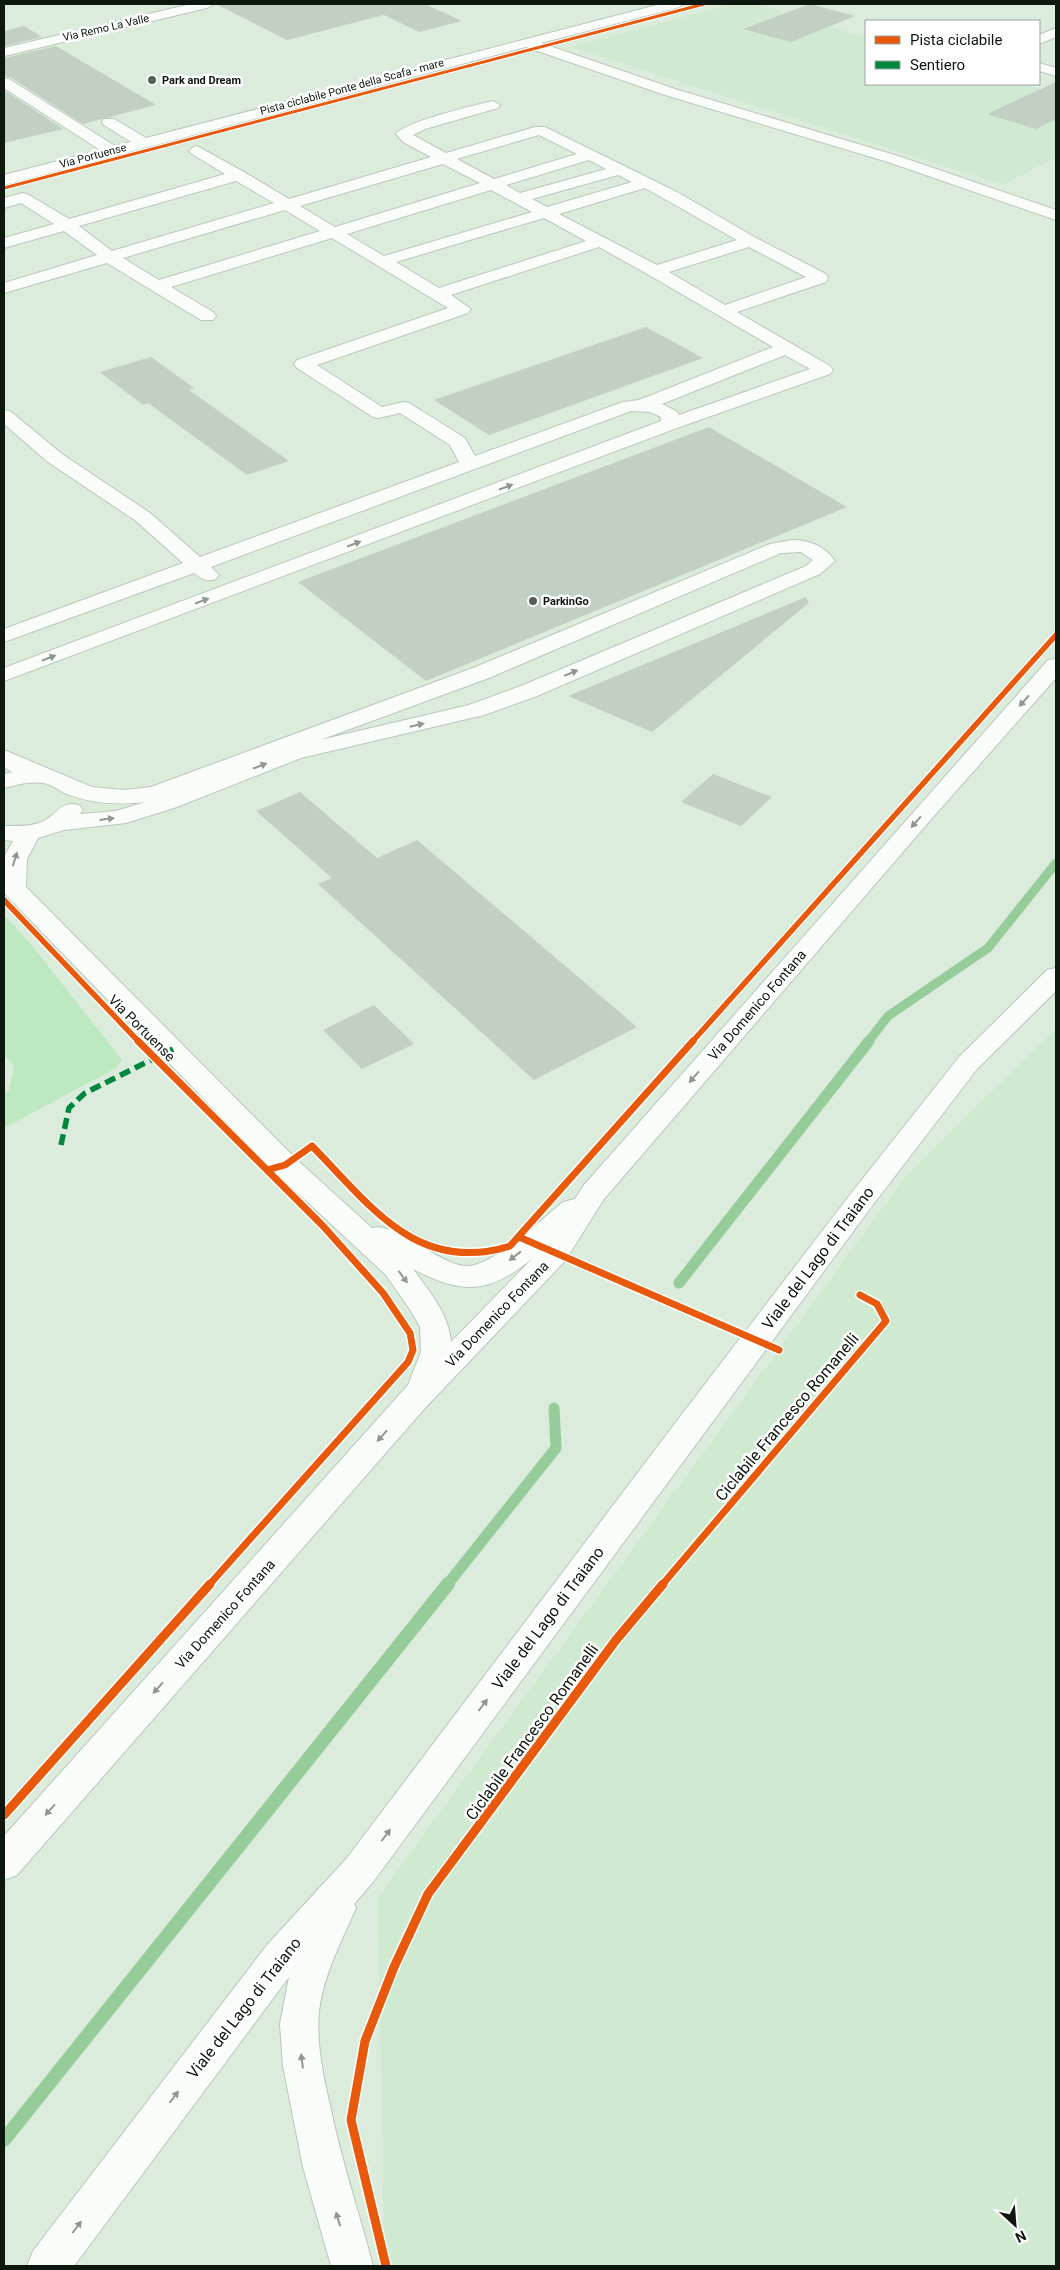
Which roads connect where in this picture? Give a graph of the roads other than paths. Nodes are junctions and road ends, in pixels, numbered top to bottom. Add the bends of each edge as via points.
1 (208, 4) edge
2 (675, 4) edge
3 (1056, 32) edge
4 (1040, 40) edge
5 (527, 43) junction
6 (4, 52) edge
7 (1040, 67) edge
8 (1056, 72) edge
9 (4, 82) edge
10 (492, 105) dead end
11 (109, 122) dead end
12 (143, 143) junction
13 (112, 151) junction
14 (197, 151) dead end
15 (590, 155) junction
16 (443, 158) junction
17 (618, 170) junction
18 (239, 175) junction
19 (4, 180) edge
20 (645, 183) junction
21 (492, 184) junction
22 (518, 198) junction
23 (4, 203) edge
24 (285, 204) junction
25 (545, 214) junction
26 (1056, 215) edge
27 (67, 225) junction
28 (333, 232) junction
29 (750, 241) junction
30 (599, 242) junction
31 (4, 243) edge
32 (109, 257) junction
33 (383, 261) junction
34 (655, 271) junction
35 (156, 286) junction
36 (4, 288) edge
37 (438, 294) junction
38 (723, 311) junction
39 (208, 316) dead end
40 (787, 348) junction
41 (643, 405) junction
42 (4, 415) edge
43 (670, 424) junction
44 (470, 464) junction
45 (197, 565) junction
46 (228, 591) junction
47 (4, 636) edge
48 (1056, 665) edge
49 (4, 675) edge
50 (4, 757) edge
51 (46, 776) junction
52 (4, 781) edge
53 (70, 788) junction
54 (59, 823) junction
55 (4, 833) edge
56 (30, 833) junction
57 (9, 885) edge
58 (1056, 976) edge
59 (594, 1192) junction
60 (344, 1218) junction
61 (414, 1399) junction
62 (4, 1863) edge
63 (360, 1870) junction
64 (48, 2266) edge
65 (352, 2266) edge

1 - 6 street, Via Remo La Valle
2 - 5 street, Via Portuense
3 - 4 street
5 - 12 street, Via Portuense
5 - 26 street via 670,92 893,159
7 - 8 street
9 - 13 street
10 - 16 street via 403,134
11 - 12 street
12 - 13 street, Via Portuense
13 - 19 street, Via Portuense
14 - 18 street
15 - 16 street via 540,130
15 - 17 street
15 - 21 street
16 - 21 street
16 - 24 street
17 - 20 street
17 - 22 street
18 - 24 street
18 - 27 street
20 - 25 street
20 - 29 street
21 - 22 street
21 - 28 street
22 - 25 street
23 - 27 street via 23,198
24 - 28 street
24 - 32 street
25 - 30 street
25 - 33 street
27 - 31 street
27 - 32 street
28 - 33 street
28 - 35 street
29 - 34 street
29 - 38 street via 820,278
30 - 34 street
30 - 37 street
32 - 35 street
32 - 36 street
33 - 37 street
34 - 38 street
35 - 39 street
37 - 44 street via 462,309 303,364 379,413 403,407 458,442
38 - 40 street
40 - 41 street
40 - 43 street via 824,370
41 - 43 street via 670,415
41 - 44 street via 629,406
42 - 45 street via 55,458 142,517
46 -> 43 street
44 - 45 street
45 - 46 street
45 - 47 street
49 -> 46 street
48 -> 59 street, Via Domenico Fontana
50 - 51 street
51 - 52 street via 30,775
51 - 53 street
53 - 54 street via 74,806
54 -> 53 street via 118,818 169,802 294,753 476,710 529,691 813,570 825,561 816,551 801,544 777,548 472,677 156,793 133,798 100,796
54 - 56 street
55 - 56 street
57 -> 56 street, Via Portuense via 16,854
57 - 60 street, Via Portuense via 285,1165
63 -> 58 street, Viale del Lago di Traiano via 859,1203 968,1063
59 -> 60 street, Via Portuense via 509,1261 477,1277 454,1276
59 - 61 street, Via Domenico Fontana via 555,1253
60 -> 61 street, Via Portuense via 396,1267 435,1327 436,1352
61 -> 62 street, Via Domenico Fontana
64 -> 63 street, Viale del Lago di Traiano via 280,1958
65 -> 63 street via 318,2144 302,2064 299,2022 320,1945 332,1917

